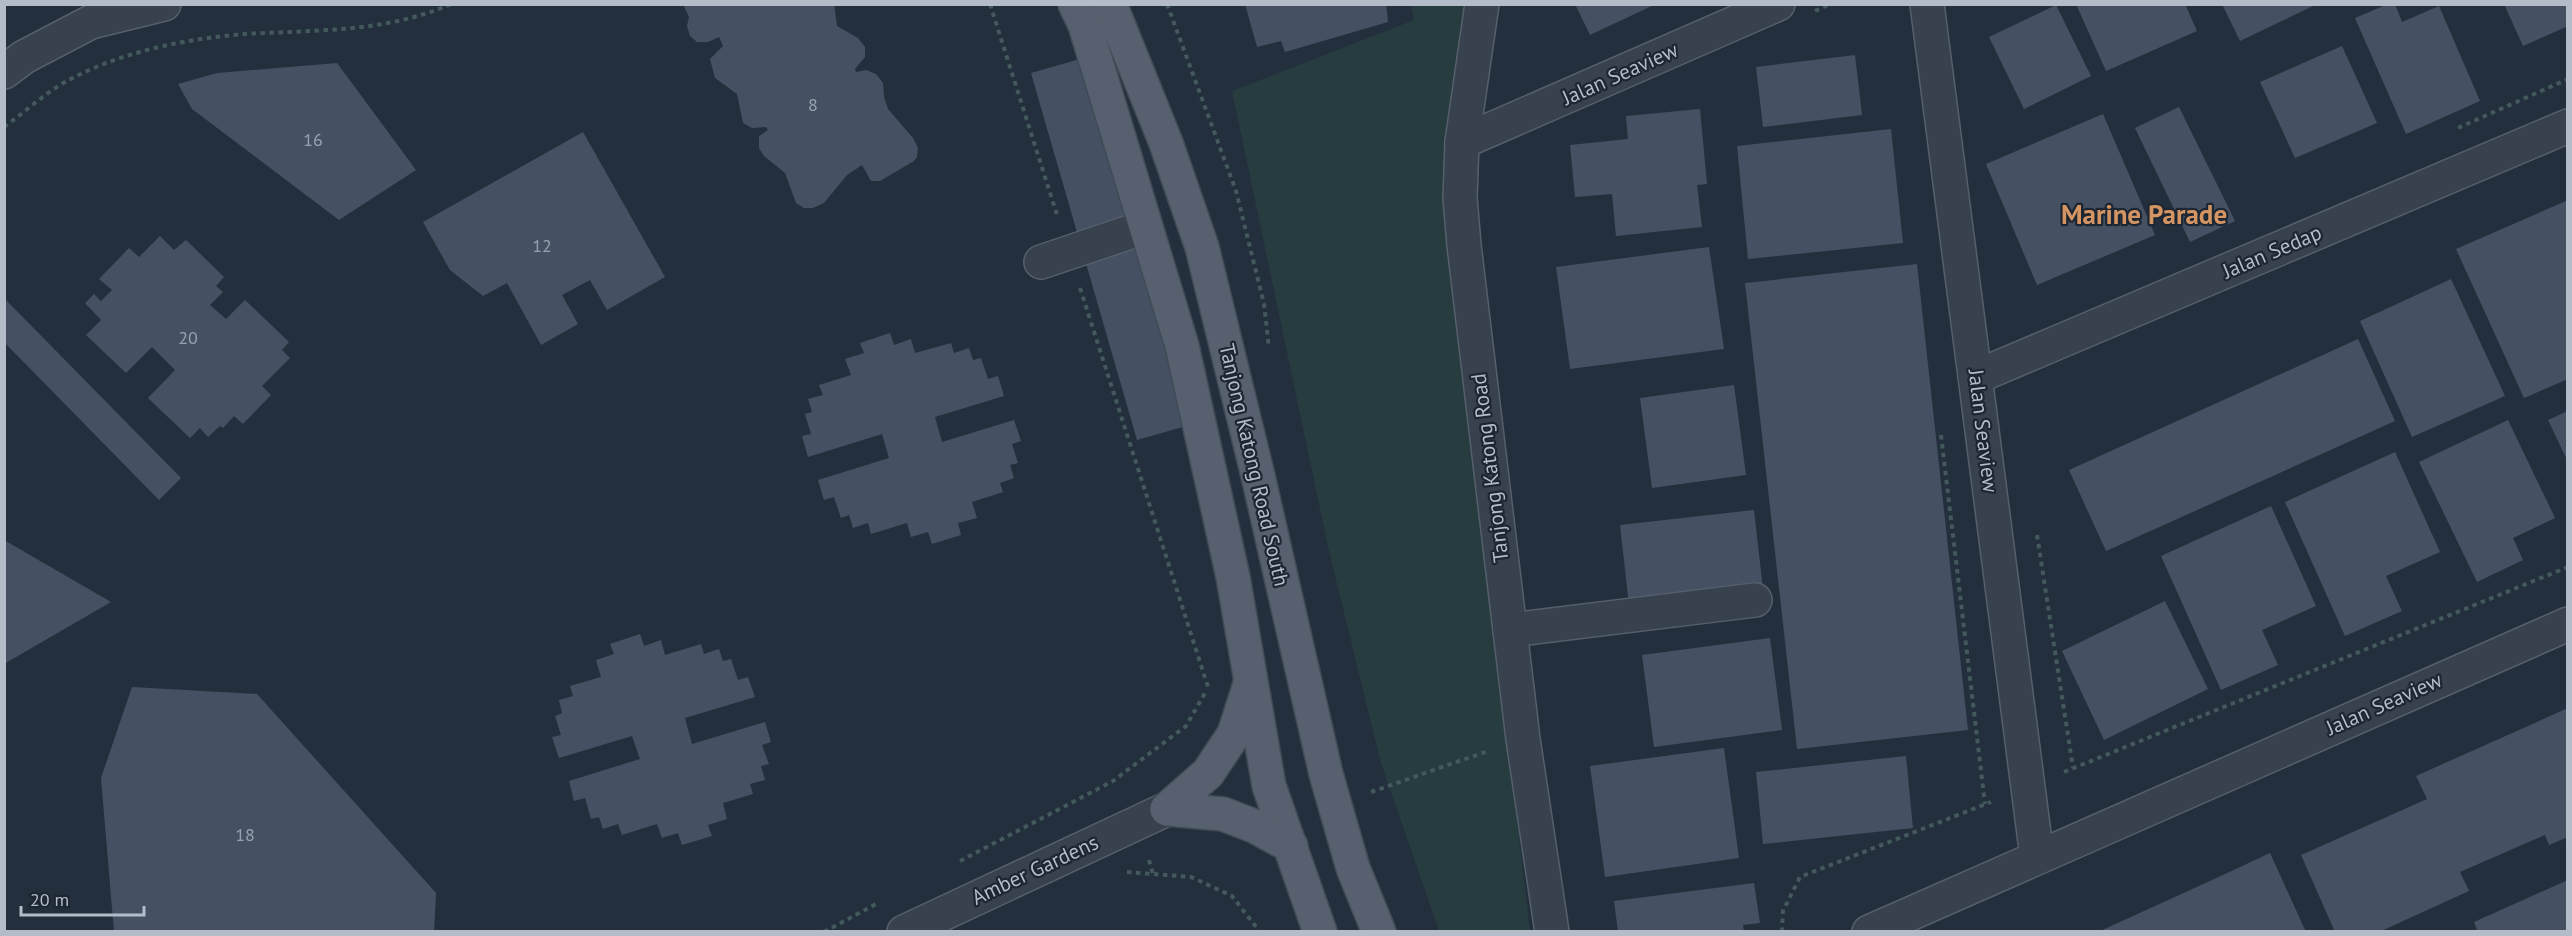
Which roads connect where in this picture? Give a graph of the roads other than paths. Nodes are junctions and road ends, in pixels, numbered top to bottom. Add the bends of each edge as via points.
1 (164, 4) edge
2 (1076, 4) edge
3 (1110, 4) edge
4 (1482, 4) edge
5 (1778, 4) edge
6 (1928, 4) edge
7 (4, 72) edge
8 (2568, 126) edge
9 (1462, 142) junction
10 (1145, 227) junction
11 (1055, 258) road end
12 (1976, 377) junction
13 (1755, 600) dead end
14 (2568, 624) edge
15 (1510, 630) junction
16 (1252, 677) junction
17 (1167, 809) junction
18 (1291, 846) junction
19 (2037, 857) junction
20 (904, 932) edge
21 (1320, 932) edge
22 (1379, 932) edge
23 (1552, 932) edge
24 (1869, 932) edge

1 - 7 street via 91,22 24,57
2 - 10 main road, Tanjong Katong Road South
3 - 22 main road, Tanjong Katong Road South via 1166,143 1202,247 1326,774 1353,868
4 - 9 street, Tanjong Katong Road
5 - 9 street, Jalan Seaview
6 - 12 street, Jalan Seaview
8 - 12 street, Jalan Sedap
9 - 15 street, Tanjong Katong Road via 1460,198 1464,245
10 - 11 street
10 - 16 main road, Tanjong Katong Road South via 1182,346
12 - 19 street, Jalan Seaview
13 - 15 street
14 - 19 street, Jalan Seaview
15 - 23 street, Tanjong Katong Road
16 - 17 main road via 1234,734 1208,772
16 - 18 main road, Tanjong Katong Road South via 1269,786
17 - 18 main road via 1223,814
17 - 20 street, Amber Gardens
18 - 21 main road, Tanjong Katong Road South
19 - 24 street, Jalan Seaview

